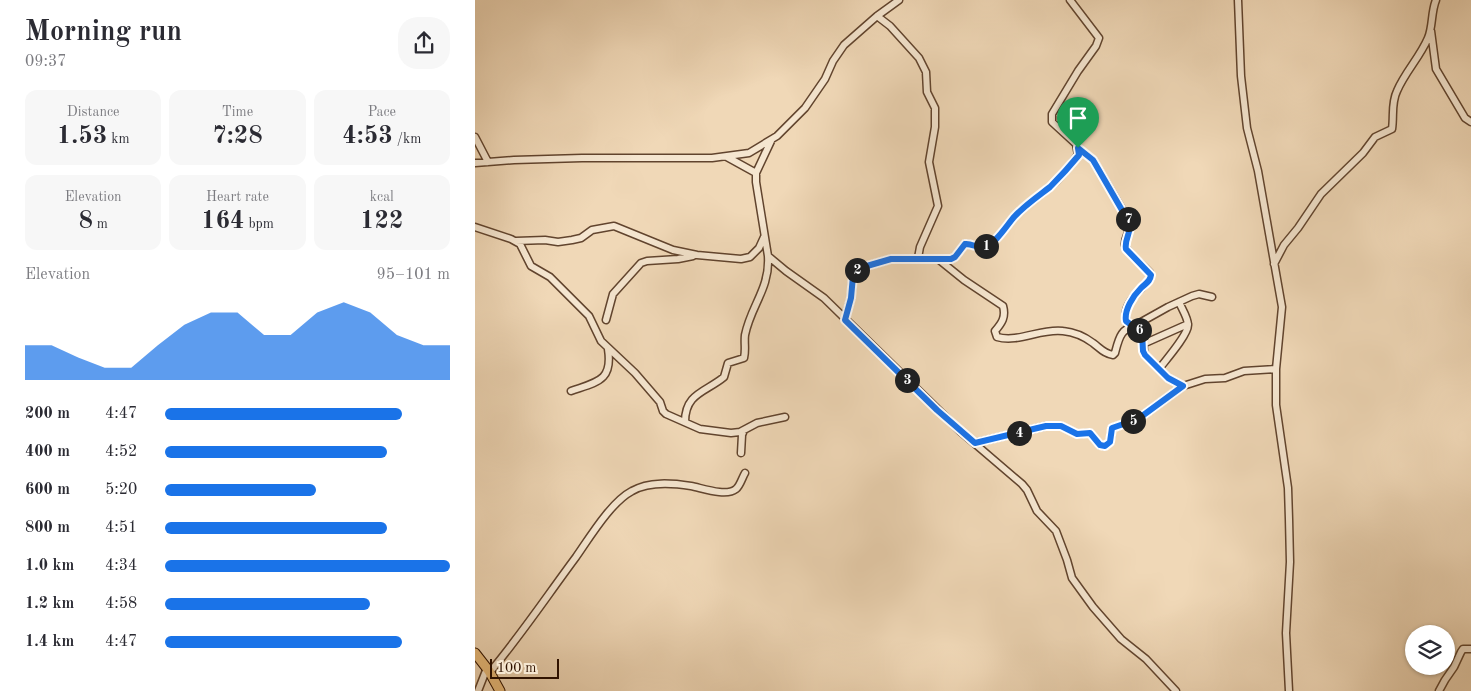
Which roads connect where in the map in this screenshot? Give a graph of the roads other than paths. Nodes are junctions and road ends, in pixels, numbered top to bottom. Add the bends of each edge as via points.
1 (899, 0) edge
2 (1070, 0) edge
3 (1238, 0) edge
4 (1436, 0) edge
5 (877, 16) junction
6 (1431, 30) junction
7 (1471, 122) edge
8 (475, 137) edge
9 (771, 141) junction
10 (1078, 148) junction
11 (727, 157) junction
12 (488, 162) junction
13 (475, 163) edge
14 (756, 173) junction
15 (475, 227) edge
16 (764, 236) junction
17 (515, 241) junction
18 (697, 255) junction
19 (767, 256) junction
20 (918, 258) junction
21 (938, 259) junction
22 (1274, 264) junction
23 (1212, 297) dead end
24 (1179, 302) junction
25 (606, 320) dead end
26 (845, 320) junction
27 (1187, 324) junction
28 (1135, 328) junction
29 (1143, 344) junction
30 (608, 348) junction
31 (1159, 369) junction
32 (1277, 369) junction
33 (1183, 386) junction
34 (571, 391) dead end
35 (785, 417) dead end
36 (685, 422) junction
37 (744, 430) junction
38 (975, 443) junction
39 (741, 453) dead end
40 (745, 473) dead end
41 (1471, 648) edge
42 (475, 653) edge
43 (489, 670) junction
44 (478, 691) edge
45 (500, 691) edge
46 (1176, 691) edge
47 (1289, 691) edge
48 (1439, 691) edge

1 - 5 street
2 - 10 street via 1099,41 1052,114 1055,126
3 - 22 street via 1247,128 1256,160
4 - 6 street
5 - 9 street via 844,45 805,108
5 - 20 street via 919,58 925,69 927,92 935,108 929,162 938,206
6 - 7 street via 1435,69 1465,118
6 - 22 street via 1397,91 1392,129 1375,137 1321,194
8 - 12 street
9 - 11 street via 749,153
9 - 14 street
10 - 21 street via 1079,155 1069,168 1027,204 989,244 984,247 965,244 955,257
10 - 28 street via 1091,156 1130,224 1126,249 1151,275 1125,314 1126,321
11 - 12 street
11 - 14 street
12 - 13 street
14 - 16 street
15 - 17 street
16 - 18 street via 759,248 746,258
16 - 19 street
17 - 18 street via 573,240 592,230 614,226 673,250
17 - 30 street via 522,247 531,266 550,277 589,316 599,338
18 - 25 street via 641,263 613,294
19 - 26 street via 824,298
19 - 36 street via 767,279 745,335 744,358 728,363 724,377 695,396 686,412
20 - 21 street
20 - 26 street via 891,259 855,272
21 - 28 street via 1003,306 1002,323 995,331 997,337 1065,331 1113,355 1121,334
22 - 32 street via 1282,307
23 - 24 street via 1198,294
24 - 27 street
24 - 28 street
26 - 38 street
27 - 29 street
27 - 31 street via 1172,353
28 - 29 street via 1141,332
29 - 31 street via 1145,355
30 - 34 street via 609,365 605,377
30 - 36 street via 645,384 662,404 664,412
31 - 33 street
32 - 33 street via 1244,370 1225,378 1205,379
32 - 47 street via 1277,405 1288,488 1290,562 1286,633
33 - 38 street via 1138,419 1112,428 1110,442 1105,446 1100,445 1090,433 1077,434 1056,425
35 - 37 street via 757,423
36 - 37 street via 707,430 736,433
37 - 39 street
38 - 46 street via 1027,490 1037,510 1056,531 1072,578 1093,607 1121,639 1146,659
40 - 43 street via 731,492 671,484 652,484 631,491 596,528 535,615
41 - 48 street via 1463,649
42 - 43 highway
43 - 44 street
43 - 45 highway

